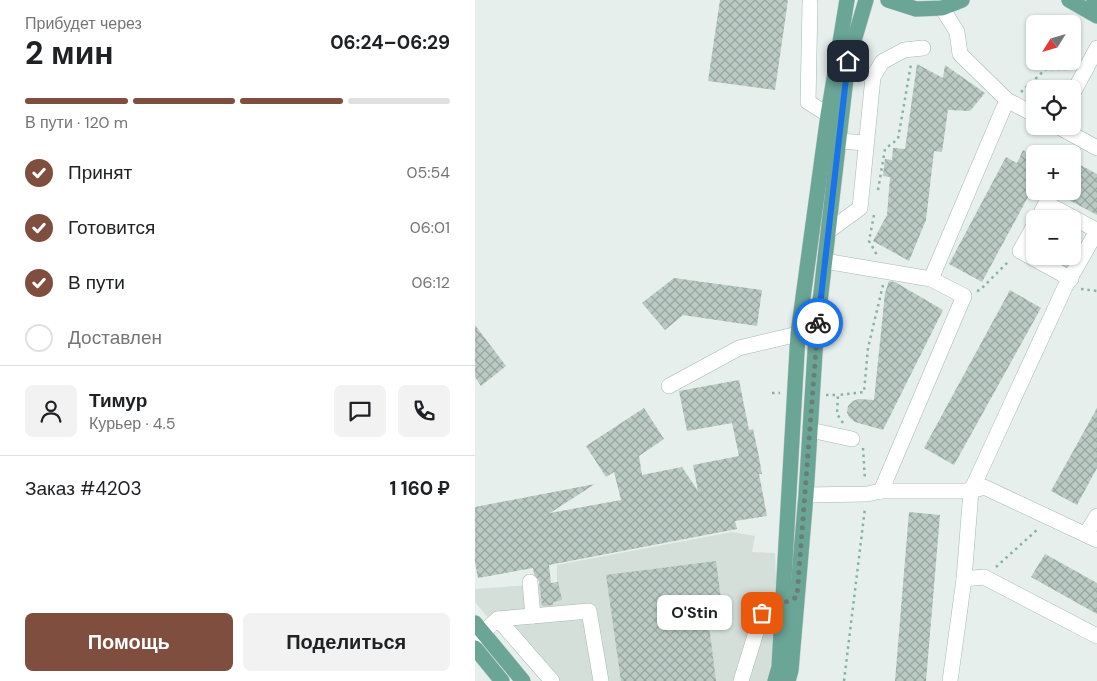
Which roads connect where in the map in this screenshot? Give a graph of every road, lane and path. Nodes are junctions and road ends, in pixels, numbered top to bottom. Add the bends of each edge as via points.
1 (847, 0) edge
2 (866, 0) edge
3 (887, 0) edge
4 (962, 0) edge
5 (1069, 0) edge
6 (810, 3) dead end
7 (942, 8) junction
8 (1097, 16) edge
9 (923, 48) joint
10 (1097, 48) edge
11 (1085, 69) junction
12 (1080, 80) edge
13 (1020, 93) dead end
14 (1007, 100) junction
15 (1026, 110) edge
16 (827, 114) junction
17 (842, 124) junction
18 (1073, 135) edge
19 (840, 141) junction
20 (866, 143) junction
21 (1097, 148) edge
22 (877, 195) dead end
23 (1042, 210) edge
24 (1059, 210) edge
25 (867, 211) junction
26 (1081, 222) edge
27 (830, 230) junction
28 (1097, 231) edge
29 (1026, 240) edge
30 (1026, 255) edge
31 (1011, 259) dead end
32 (825, 261) junction
33 (1041, 265) edge
34 (886, 271) junction
35 (931, 279) junction
36 (1068, 283) junction
37 (1097, 291) edge
38 (964, 296) junction
39 (798, 334) junction
40 (816, 336) junction
41 (669, 386) dead end
42 (810, 430) junction
43 (853, 435) junction
44 (971, 491) junction
45 (874, 493) junction
46 (806, 495) junction
47 (1097, 516) edge
48 (1051, 518) junction
49 (1092, 537) edge
50 (984, 577) junction
51 (964, 579) junction
52 (530, 582) dead end
53 (797, 597) junction
54 (782, 604) junction
55 (533, 616) junction
56 (498, 619) junction
57 (478, 631) edge
58 (1097, 636) edge
59 (475, 648) edge
60 (502, 681) edge
61 (523, 681) edge
62 (552, 681) edge
63 (601, 681) edge
64 (741, 681) edge
65 (775, 681) edge
66 (788, 681) edge
67 (844, 681) edge
68 (951, 681) edge

1 - 16 main road
2 - 17 main road via 848,61
3 - 7 main road via 916,9
4 - 7 main road
5 - 8 main road
6 - 16 lane via 808,102
7 - 14 lane via 957,32 960,54
9 - 20 lane via 904,50 882,62 873,77
9 - 22 path via 923,54 911,65 898,138 885,149
10 - 11 lane
11 - 12 lane
11 - 13 path via 1046,69
14 - 15 lane
14 - 35 lane
16 - 17 lane
16 - 39 main road
17 - 19 main road
18 - 21 lane
19 - 20 lane
19 - 27 main road
20 - 25 lane
23 - 24 lane via 1046,203
25 - 27 lane
25 - 34 path via 869,241
26 - 28 lane
27 - 32 main road
28 - 36 lane
29 - 30 lane via 1020,251
31 - 38 path via 980,290
32 - 34 lane
32 - 40 main road
33 - 36 lane
34 - 35 lane
34 - 43 path via 868,348 864,392 838,395 837,414
35 - 38 lane
36 - 37 path
36 - 44 lane
38 - 45 lane
39 - 40 lane
39 - 41 lane via 739,348
39 - 54 main road
40 - 42 main road
42 - 43 lane
42 - 46 main road
43 - 45 path
44 - 45 lane
44 - 48 lane via 984,487
44 - 51 lane
45 - 46 lane
45 - 67 path
46 - 53 main road
47 - 49 lane
48 - 49 lane
48 - 50 path
50 - 51 lane
50 - 58 lane
51 - 68 lane
52 - 55 lane
53 - 54 lane
53 - 66 main road
54 - 64 lane via 762,613
54 - 65 main road via 779,666
55 - 56 lane
55 - 63 lane via 589,611
56 - 57 lane
56 - 62 lane
57 - 61 main road
59 - 60 main road

